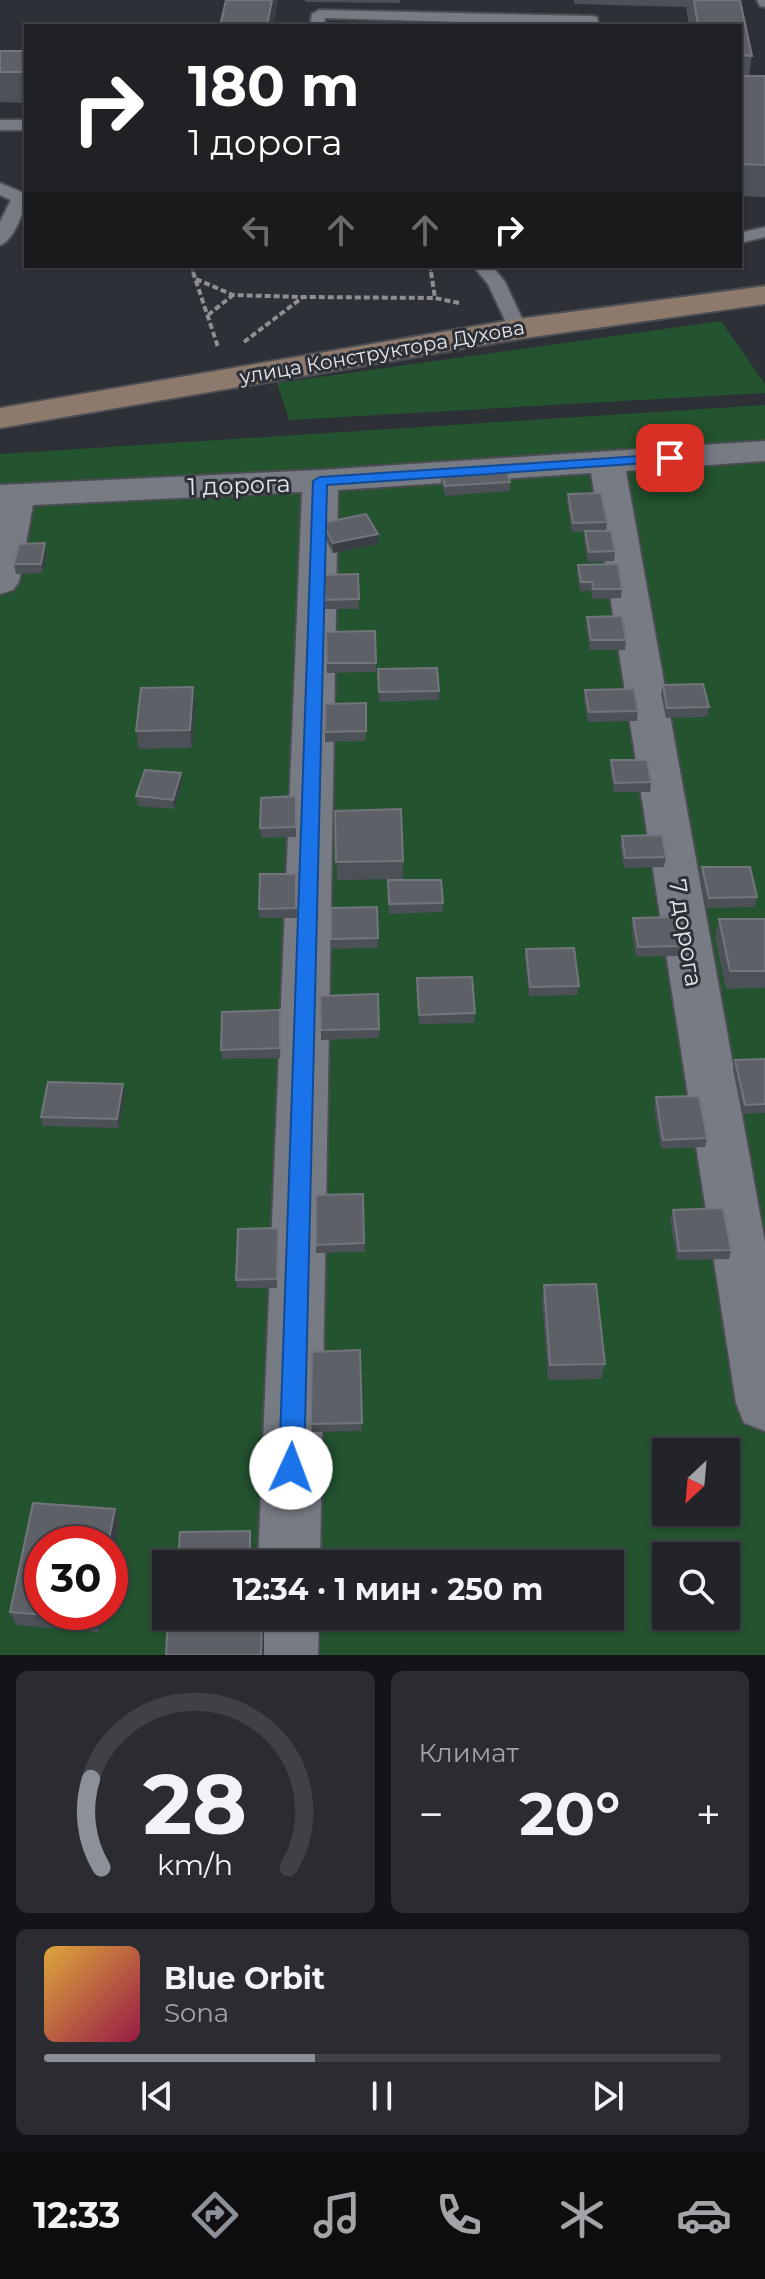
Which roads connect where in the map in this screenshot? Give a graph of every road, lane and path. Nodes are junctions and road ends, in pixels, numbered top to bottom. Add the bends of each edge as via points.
1 (429, 0) edge
2 (535, 0) edge
3 (428, 16) junction
4 (536, 19) junction
5 (317, 24) edge
6 (592, 24) edge
7 (0, 125) edge
8 (24, 125) edge
9 (0, 188) edge
10 (765, 232) edge
11 (742, 238) edge
12 (0, 240) edge
13 (192, 268) edge
14 (430, 268) edge
15 (484, 268) edge
16 (196, 279) junction
17 (233, 295) junction
18 (765, 295) edge
19 (303, 297) junction
20 (435, 298) junction
21 (464, 304) dead end
22 (208, 315) junction
23 (518, 329) junction
24 (240, 345) dead end
25 (221, 356) dead end
26 (0, 418) edge
27 (765, 451) edge
28 (607, 463) junction
29 (320, 481) junction
30 (8, 495) edge
31 (0, 582) edge
32 (765, 1403) edge
33 (289, 1550) edge
34 (287, 1630) edge
35 (286, 1655) edge

1 - 3 lane
2 - 4 lane
3 - 4 lane
3 - 5 lane via 319,14
4 - 6 lane
7 - 8 lane
9 - 12 lane via 20,198
10 - 11 lane
13 - 16 path
14 - 20 path
15 - 23 lane
16 - 17 path
16 - 22 path
17 - 19 path
17 - 22 path
18 - 23 street, улица Конструктора Духова
19 - 20 path
19 - 24 path
20 - 21 path
22 - 25 path
23 - 26 street, улица Конструктора Духова
27 - 28 street, 1 дорога
28 - 29 street, 1 дорога
28 - 32 street, 7 дорога
29 - 30 street, 1 дорога
29 - 33 street
30 - 31 street
34 - 35 street

